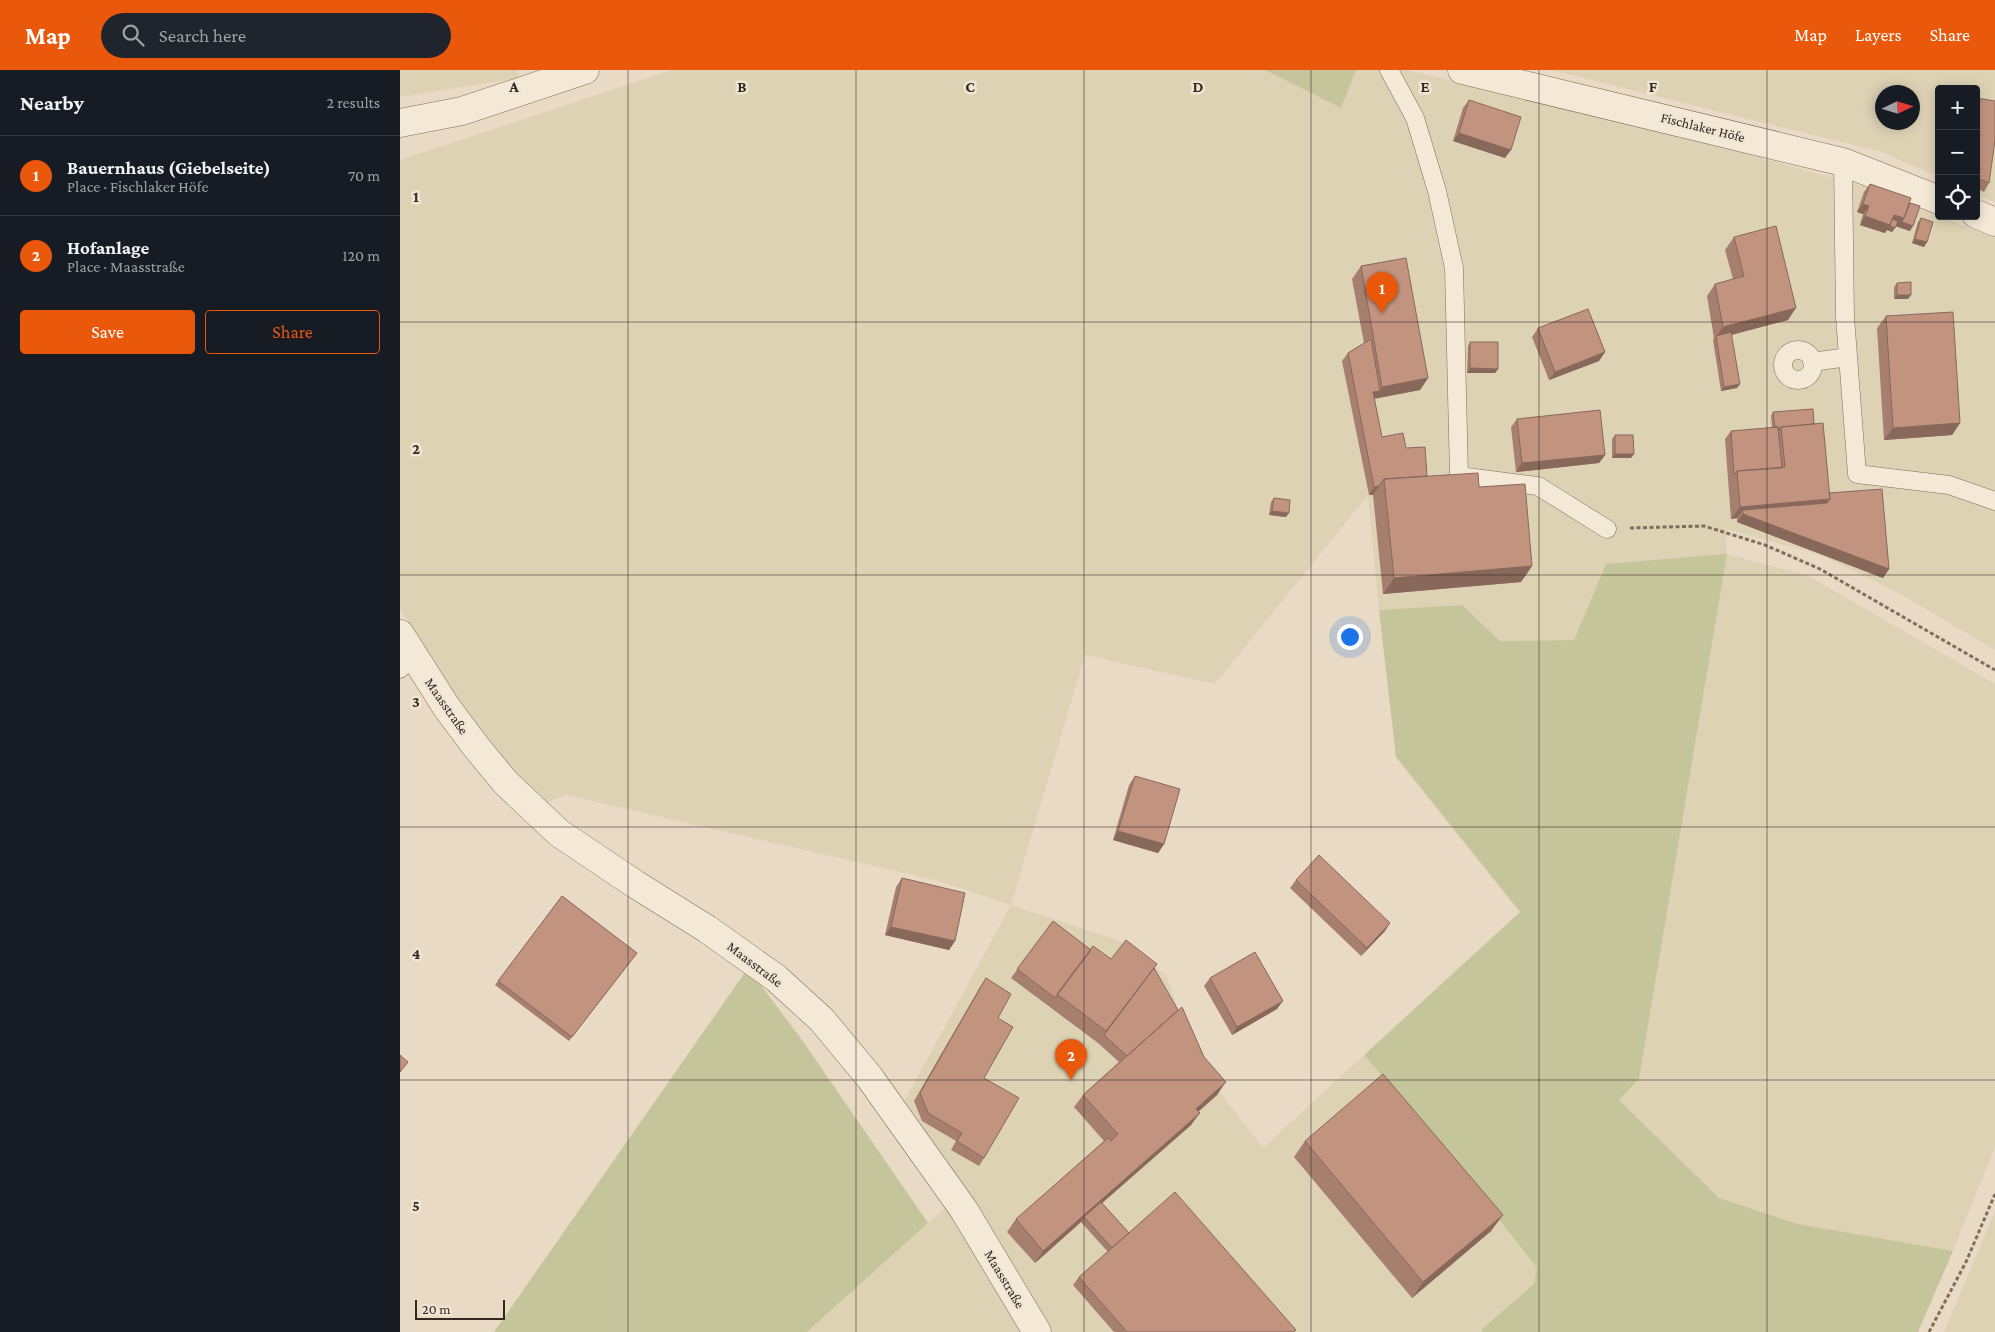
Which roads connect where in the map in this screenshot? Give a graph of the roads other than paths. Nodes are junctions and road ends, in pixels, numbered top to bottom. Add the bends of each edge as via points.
1 (585, 70) edge
2 (1389, 70) edge
3 (1462, 70) edge
4 (400, 123) edge
5 (1843, 162) junction
6 (1935, 198) edge
7 (1980, 216) edge
8 (1995, 222) edge
9 (1848, 357) junction
10 (1812, 362) dead end
11 (1995, 501) edge
12 (1607, 529) road end
13 (404, 653) edge
14 (1037, 1332) edge

1 - 4 street via 462,111
2 - 12 lane via 1415,118 1437,191 1454,268 1459,476 1538,486
3 - 5 street, Fischlaker Höfe
5 - 6 street, Fischlaker Höfe
5 - 9 lane
7 - 8 street
9 - 10 lane
9 - 11 lane via 1856,474 1949,485
13 - 14 street, Maasstraße via 506,783 559,833 776,978 822,1020 870,1078 964,1210

